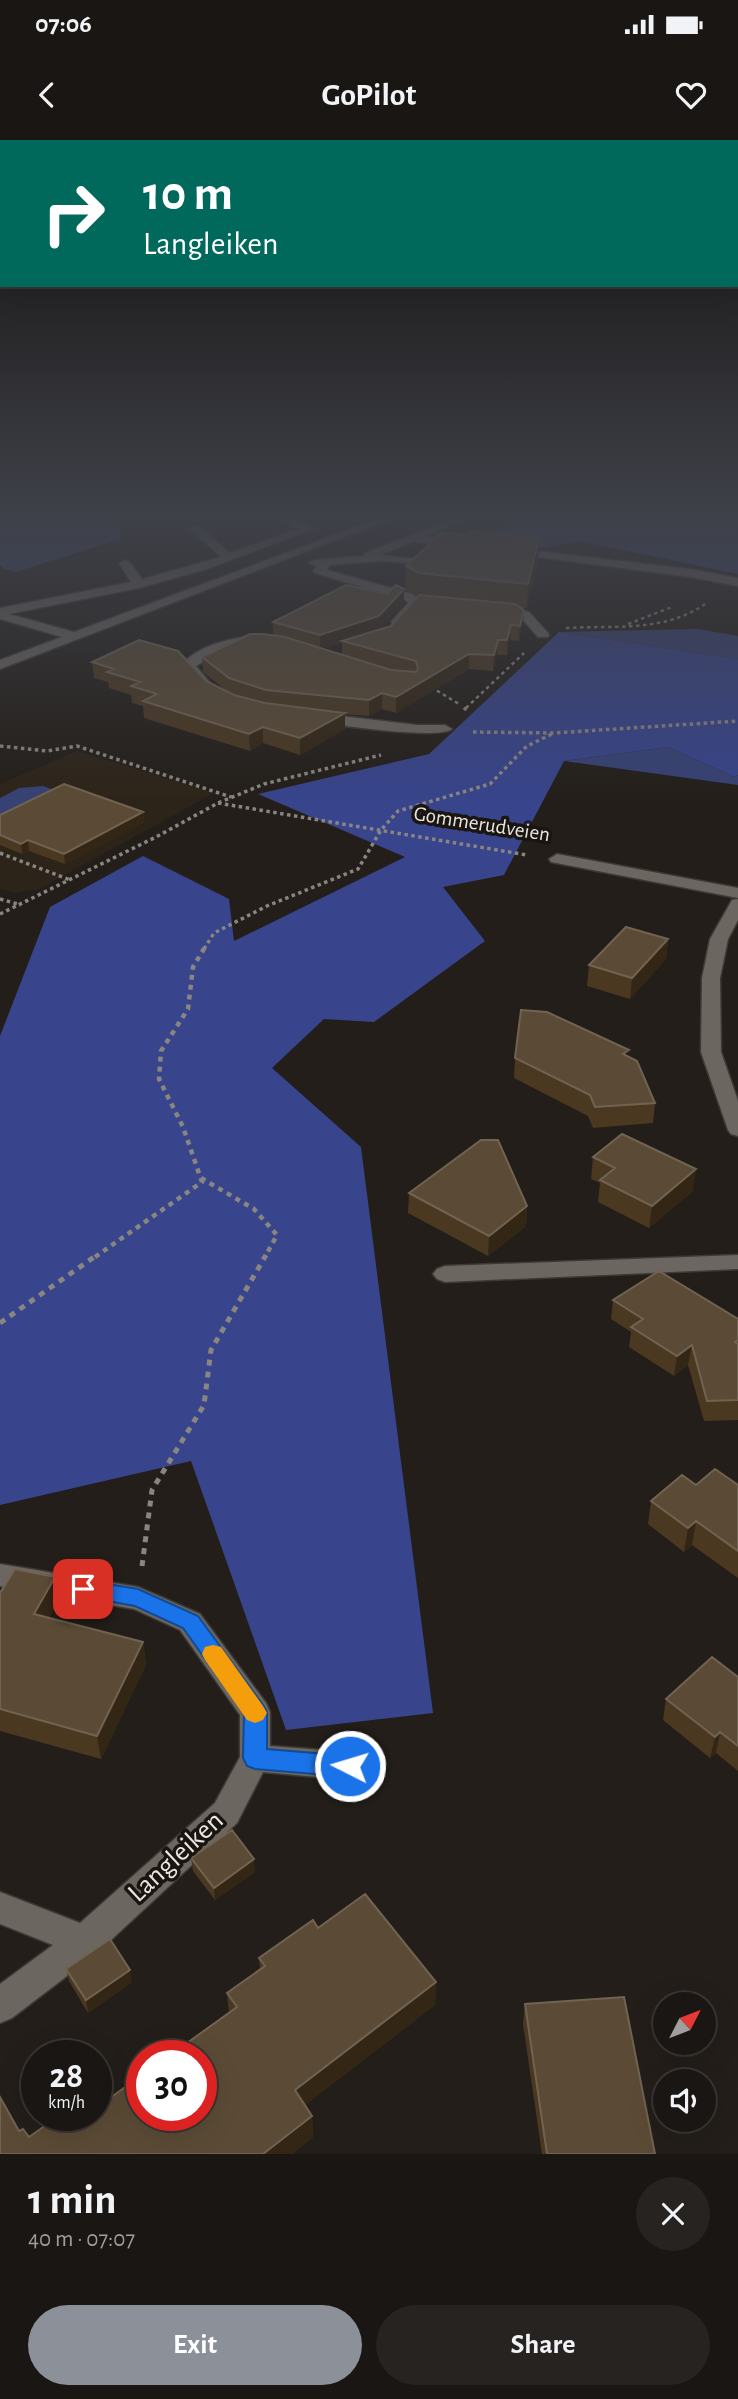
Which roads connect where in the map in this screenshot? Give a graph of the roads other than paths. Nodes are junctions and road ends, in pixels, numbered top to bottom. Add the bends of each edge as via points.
1 (0, 613) edge
2 (140, 613) edge
3 (410, 613) edge
4 (514, 613) edge
5 (388, 632) edge
6 (543, 635) dead end
7 (76, 637) junction
8 (270, 641) edge
9 (0, 665) edge
10 (214, 692) edge
11 (299, 715) edge
12 (445, 729) road end
13 (557, 859) road end
14 (738, 893) edge
15 (738, 904) edge
16 (738, 1130) edge
17 (738, 1262) edge
18 (445, 1274) dead end
19 (0, 1575) edge
20 (255, 1758) junction
21 (350, 1766) dead end
22 (0, 1908) edge
23 (85, 1941) junction
24 (0, 2006) edge

1 - 7 street
2 - 7 street
3 - 5 street
4 - 6 street via 525,615
7 - 9 street
8 - 10 street via 229,643 188,665
11 - 12 street
13 - 14 street, Gommerudveien
15 - 16 street via 719,939 711,978 711,1052
17 - 18 street
19 - 20 street, Langleiken via 138,1598 190,1622 255,1712
20 - 21 street
20 - 23 street, Langleiken via 226,1813
22 - 23 street
23 - 24 street, Langleiken

